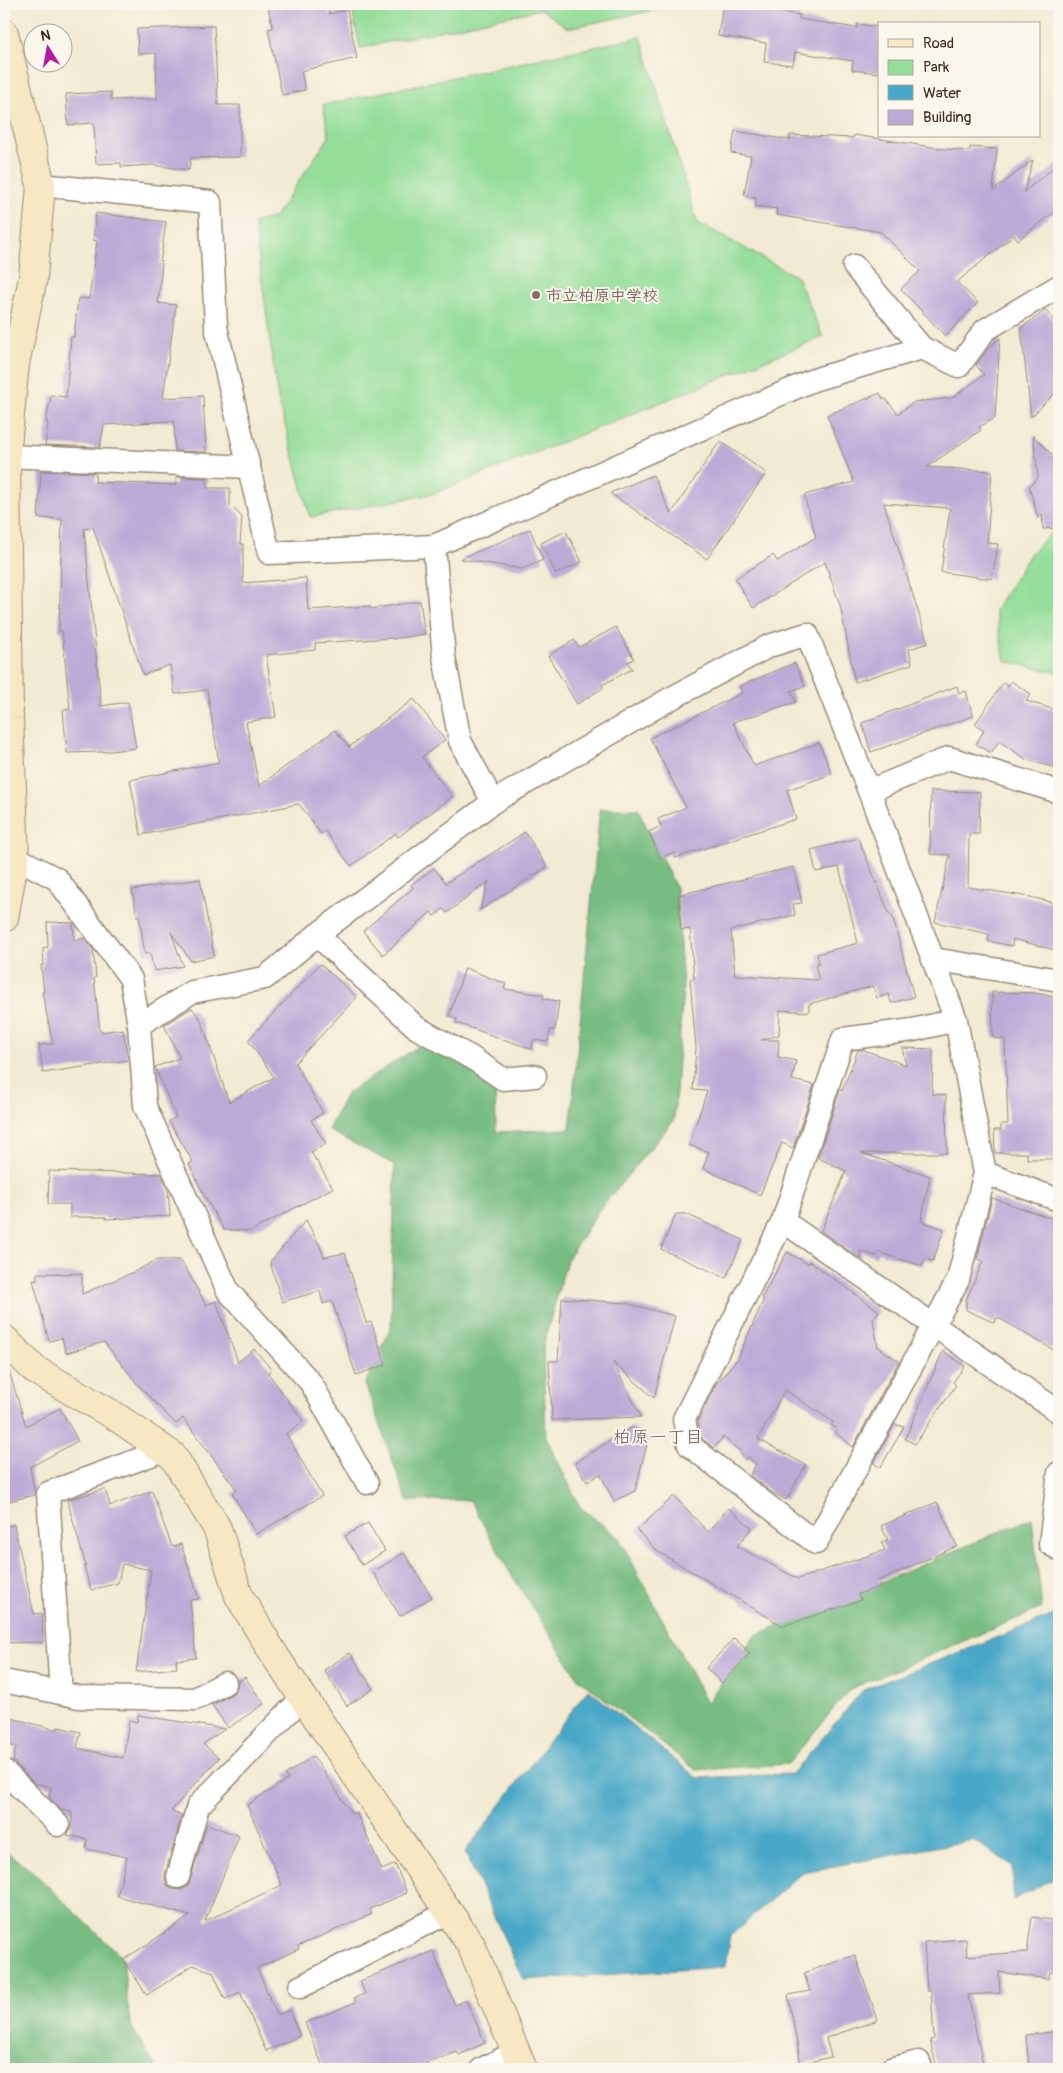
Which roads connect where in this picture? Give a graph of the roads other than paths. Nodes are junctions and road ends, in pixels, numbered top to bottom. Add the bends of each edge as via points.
1 (4, 33) edge
2 (41, 185) junction
3 (854, 266) dead end
4 (1059, 286) edge
5 (922, 348) junction
6 (10, 363) edge
7 (6, 456) junction
8 (249, 467) junction
9 (434, 546) junction
10 (869, 791) junction
11 (1059, 792) edge
12 (493, 802) junction
13 (14, 857) junction
14 (4, 918) edge
15 (318, 935) junction
16 (933, 959) junction
17 (1059, 980) edge
18 (956, 1020) junction
19 (139, 1025) junction
20 (535, 1076) dead end
21 (985, 1173) junction
22 (1059, 1200) edge
23 (783, 1221) junction
24 (933, 1325) junction
25 (4, 1339) edge
26 (1059, 1412) edge
27 (164, 1450) junction
28 (1059, 1473) edge
29 (368, 1483) dead end
30 (1059, 1549) edge
31 (4, 1682) edge
32 (225, 1683) dead end
33 (61, 1693) junction
34 (303, 1697) junction
35 (4, 1771) edge
36 (58, 1825) dead end
37 (178, 1877) dead end
38 (449, 1912) junction
39 (300, 1987) dead end
40 (520, 2061) edge
41 (482, 2069) edge
42 (891, 2069) edge
43 (921, 2069) edge

1 - 2 street
2 - 6 street via 33,278
2 - 8 street via 210,202 216,327
3 - 5 street
4 - 5 street via 986,330 959,366
5 - 9 street via 813,380
6 - 7 street
7 - 8 street
7 - 13 street
8 - 9 street via 269,553
9 - 12 street via 444,658 460,741
10 - 11 street via 949,758
10 - 12 street via 807,634 769,646 677,695
10 - 16 street
12 - 15 street
13 - 14 street
13 - 19 street via 57,879 131,979
15 - 19 street via 265,978 192,992
15 - 20 street via 417,1028 503,1079
16 - 17 street
16 - 18 street
18 - 21 street
18 - 23 street via 913,1030 843,1039
19 - 29 street via 145,1106 228,1291 310,1382
21 - 22 street
21 - 24 street via 958,1280
23 - 24 street
23 - 24 street via 684,1419 689,1445 816,1543
24 - 26 street
25 - 27 street via 35,1370 115,1416
27 - 33 street via 48,1493
27 - 34 street via 173,1456 217,1528 239,1596
28 - 30 street via 1050,1544
31 - 33 street
32 - 33 street via 195,1699 79,1697
34 - 37 street via 198,1806
34 - 38 street
35 - 36 street
38 - 39 street
38 - 40 street via 471,1945
40 - 41 street
42 - 43 street via 919,2062

